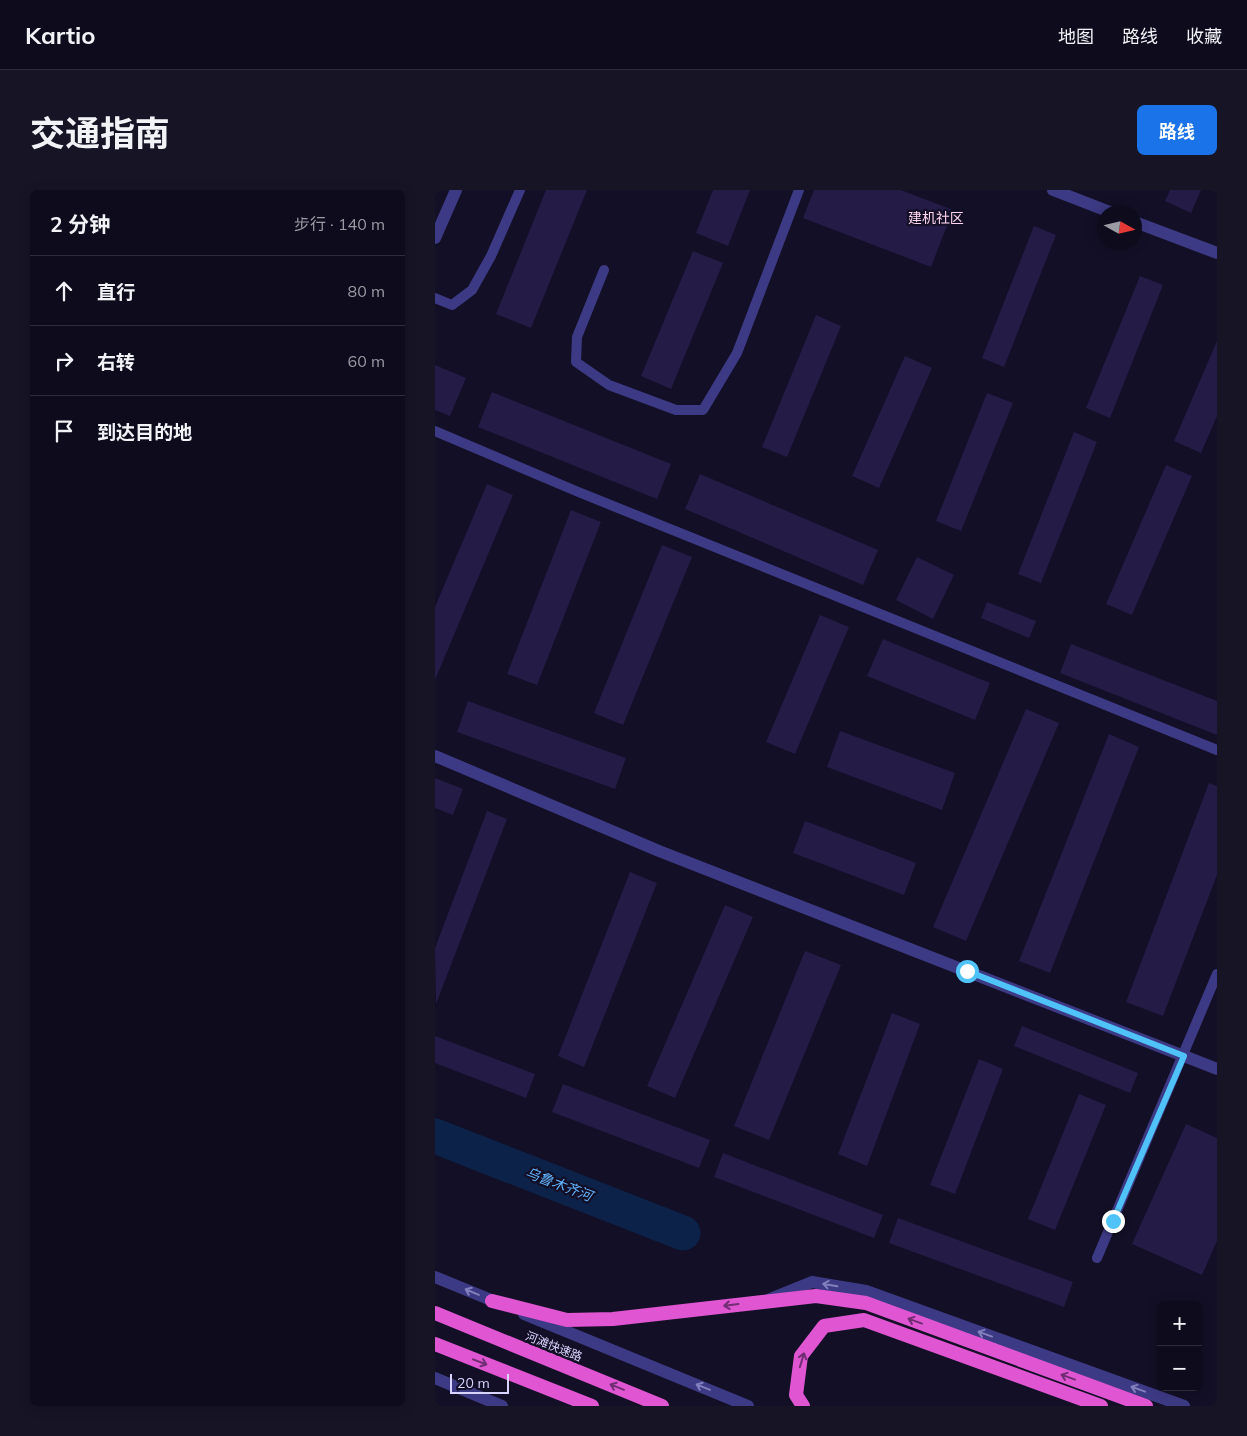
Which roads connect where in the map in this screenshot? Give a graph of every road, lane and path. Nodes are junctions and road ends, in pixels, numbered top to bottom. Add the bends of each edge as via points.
1 (456, 190) edge
2 (520, 190) edge
3 (799, 190) edge
4 (1053, 190) edge
5 (1097, 207) edge
6 (1142, 225) edge
7 (435, 238) edge
8 (1217, 254) edge
9 (604, 270) dead end
10 (435, 298) edge
11 (435, 431) edge
12 (1217, 750) edge
13 (435, 756) edge
14 (1217, 974) edge
15 (1184, 1056) junction
16 (1217, 1069) edge
17 (1097, 1258) dead end
18 (435, 1276) edge
19 (492, 1301) junction
20 (764, 1301) junction
21 (435, 1313) edge
22 (435, 1344) edge
23 (435, 1378) edge
24 (502, 1406) edge
25 (592, 1406) edge
26 (662, 1406) edge
27 (748, 1406) edge
28 (803, 1406) edge
29 (1101, 1406) edge
30 (1146, 1406) edge
31 (1183, 1406) edge

1 - 7 street
2 - 10 lane via 472,290 452,305
3 - 9 lane via 737,353 703,410 667,407 609,385 576,362 577,337
4 - 5 street
6 - 8 street
11 - 12 lane
13 - 15 street via 659,851
14 - 15 lane
15 - 16 street
15 - 17 lane
19 -> 18 street
20 -> 19 highway via 613,1319 567,1320
27 -> 19 street
30 -> 20 highway via 866,1303 816,1296
31 -> 20 street via 865,1291 811,1282
26 -> 21 highway, 河滩快速路
22 -> 25 highway
23 - 24 street
28 -> 29 highway via 796,1394 801,1356 824,1326 864,1320

